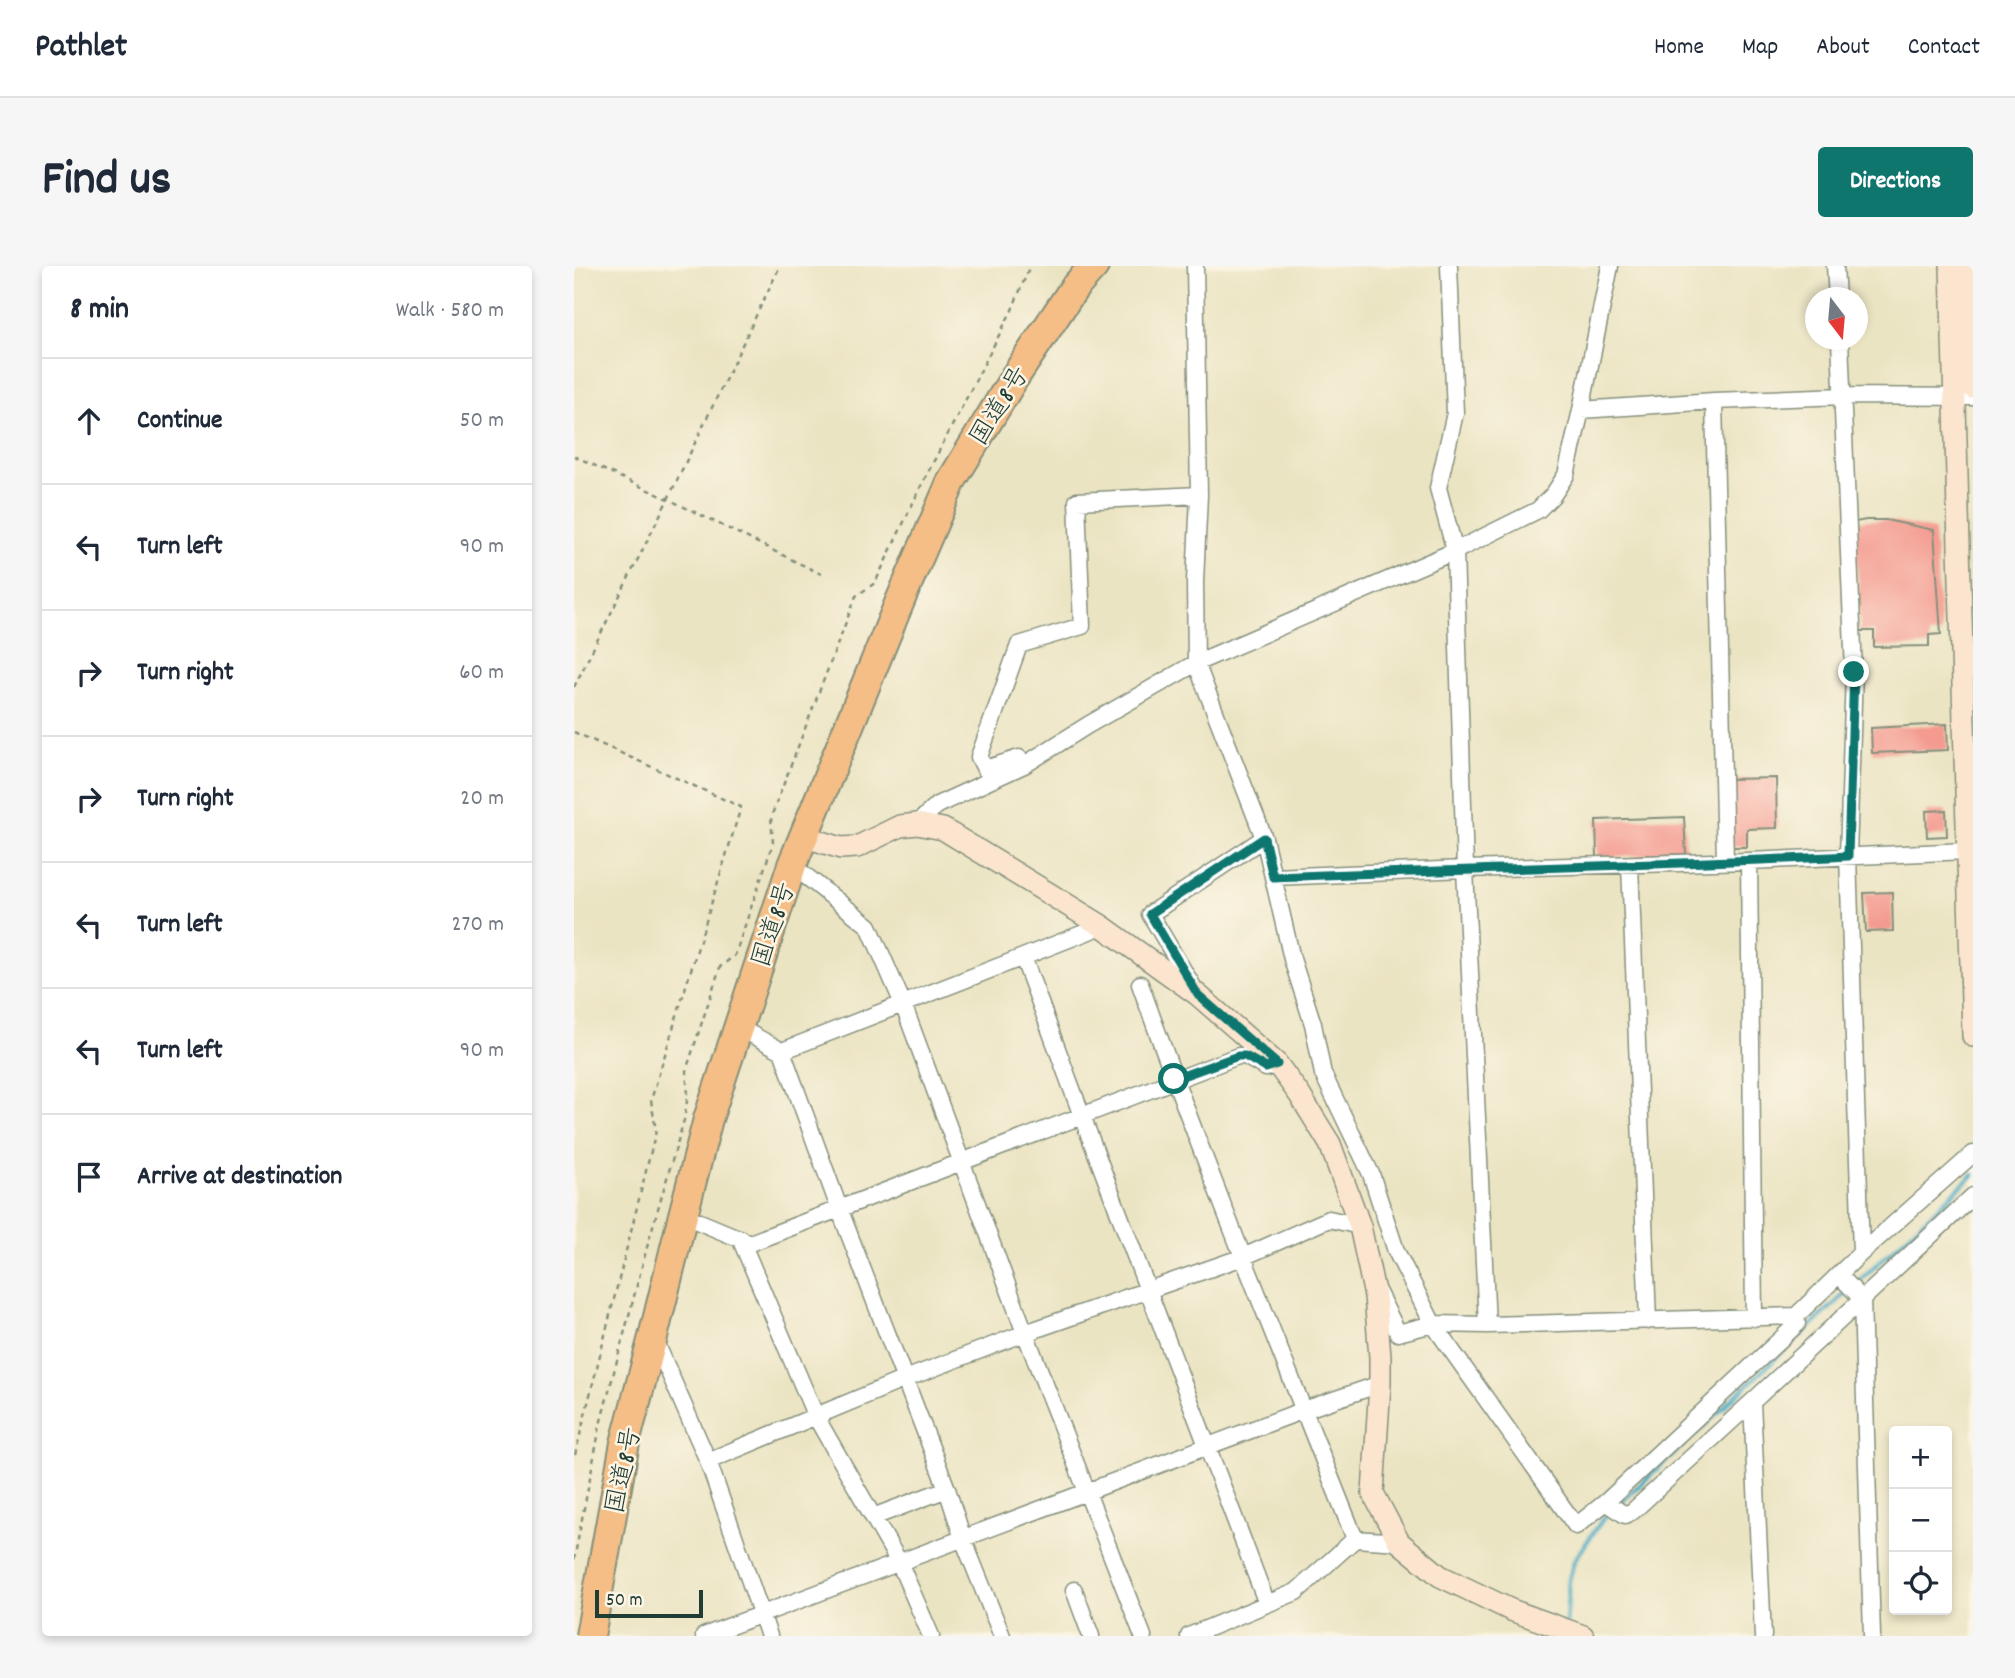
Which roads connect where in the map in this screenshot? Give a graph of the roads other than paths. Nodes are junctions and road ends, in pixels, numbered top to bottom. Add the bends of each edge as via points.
1 (1094, 266) edge
2 (1195, 266) edge
3 (1449, 266) edge
4 (1610, 266) edge
5 (1835, 266) edge
6 (1951, 266) edge
7 (1968, 266) edge
8 (1836, 287) edge
9 (1841, 350) edge
10 (1967, 394) edge
11 (1844, 396) junction
12 (1714, 401) junction
13 (1581, 410) junction
14 (1199, 495) junction
15 (1455, 551) junction
16 (1196, 663) junction
17 (1030, 761) junction
18 (917, 824) junction
19 (803, 836) junction
20 (1264, 838) junction
21 (1970, 849) edge
22 (1848, 856) junction
23 (1725, 861) junction
24 (1749, 861) junction
25 (792, 865) junction
26 (1630, 865) junction
27 (1465, 869) junction
28 (1273, 877) junction
29 (1101, 926) junction
30 (1023, 957) junction
31 (1140, 984) dead end
32 (1198, 995) junction
33 (903, 1004) junction
34 (738, 1027) junction
35 (1973, 1036) edge
36 (782, 1051) junction
37 (1277, 1064) junction
38 (1174, 1079) junction
39 (1082, 1116) junction
40 (1973, 1154) edge
41 (962, 1161) junction
42 (1973, 1196) edge
43 (839, 1208) junction
44 (683, 1215) junction
45 (1360, 1226) junction
46 (740, 1238) junction
47 (1861, 1253) junction
48 (1243, 1257) junction
49 (1842, 1278) junction
50 (1372, 1281) junction
51 (1148, 1290) junction
52 (1860, 1297) junction
53 (1796, 1317) junction
54 (1754, 1318) junction
55 (1648, 1321) junction
56 (1433, 1324) junction
57 (1487, 1325) junction
58 (1025, 1334) junction
59 (653, 1337) junction
60 (905, 1379) junction
61 (1380, 1384) junction
62 (1752, 1402) junction
63 (1304, 1410) junction
64 (816, 1418) junction
65 (1207, 1447) junction
66 (708, 1461) junction
67 (947, 1489) junction
68 (1088, 1491) junction
69 (1612, 1506) junction
70 (873, 1517) junction
71 (963, 1539) junction
72 (1355, 1539) junction
73 (1399, 1542) junction
74 (899, 1562) junction
75 (1074, 1590) dead end
76 (1267, 1604) junction
77 (762, 1615) junction
78 (590, 1636) edge
79 (704, 1636) edge
80 (769, 1636) edge
81 (932, 1636) edge
82 (1002, 1636) edge
83 (1091, 1636) edge
84 (1143, 1636) edge
85 (1189, 1636) edge
86 (1583, 1636) edge
87 (1763, 1636) edge
88 (1872, 1636) edge

1 - 19 highway, 国道8号 via 1014,378 952,480
2 - 14 street
3 - 15 street via 1455,413 1438,488
4 - 13 street
5 - 8 street
6 - 10 street
7 - 10 street
9 - 11 street
10 - 11 street
10 - 21 street
11 - 12 street
11 - 22 street via 1854,672
12 - 13 street
12 - 23 street
13 - 15 street via 1566,475 1553,495 1538,510
14 - 16 street
14 - 17 street via 1077,501 1082,626 1019,645 979,757 985,769 1022,757
15 - 16 street
15 - 27 street
16 - 17 street
16 - 20 street
17 - 18 street via 937,805
18 - 19 street via 900,826 857,847 841,848
18 - 29 street via 943,829
19 - 25 highway, 国道8号
20 - 28 street
20 - 32 street via 1150,914
21 - 22 street
21 - 35 street
22 - 24 street
22 - 47 street
23 - 24 street
23 - 26 street
24 - 54 street
25 - 33 street via 869,926
25 - 34 highway, 国道8号
26 - 27 street
26 - 55 street
27 - 28 street
27 - 57 street
28 - 56 street via 1324,1074 1371,1174 1396,1251
29 - 30 street
29 - 32 street
30 - 33 street
30 - 39 street
31 - 38 street
32 - 37 street
33 - 36 street
33 - 41 street
34 - 36 street
34 - 44 highway, 国道8号
36 - 43 street
37 - 38 street via 1266,1068 1238,1056
37 - 45 street via 1330,1144
38 - 39 street
38 - 48 street
39 - 41 street
39 - 51 street
40 - 47 street
41 - 43 street
41 - 58 street
42 - 52 street
43 - 46 street via 750,1243
43 - 60 street
44 - 46 street
44 - 59 highway, 国道8号
45 - 48 street via 1329,1219
45 - 50 street
46 - 64 street
47 - 49 street
48 - 51 street
48 - 63 street
49 - 52 street
49 - 53 street
50 - 56 street via 1398,1333
50 - 61 street
51 - 58 street
51 - 65 street
52 - 62 street
52 - 88 street
53 - 54 street
53 - 69 street via 1797,1324
54 - 55 street
55 - 57 street
56 - 57 street
56 - 69 street via 1576,1526
58 - 60 street
58 - 68 street
59 - 66 street
59 - 78 highway, 国道8号 via 625,1443
60 - 64 street
60 - 67 street
61 - 63 street
61 - 73 street via 1373,1493
62 - 69 street via 1633,1511 1625,1515
62 - 87 street
63 - 65 street
63 - 72 street
64 - 66 street
64 - 70 street
65 - 68 street
65 - 76 street
66 - 77 street
67 - 70 street
67 - 71 street
68 - 71 street
68 - 84 street
70 - 74 street
71 - 74 street
71 - 82 street
72 - 73 street
72 - 76 street via 1296,1592
73 - 86 street via 1440,1576 1511,1610
74 - 77 street
74 - 81 street
75 - 83 street
76 - 85 street
77 - 79 street
77 - 80 street

